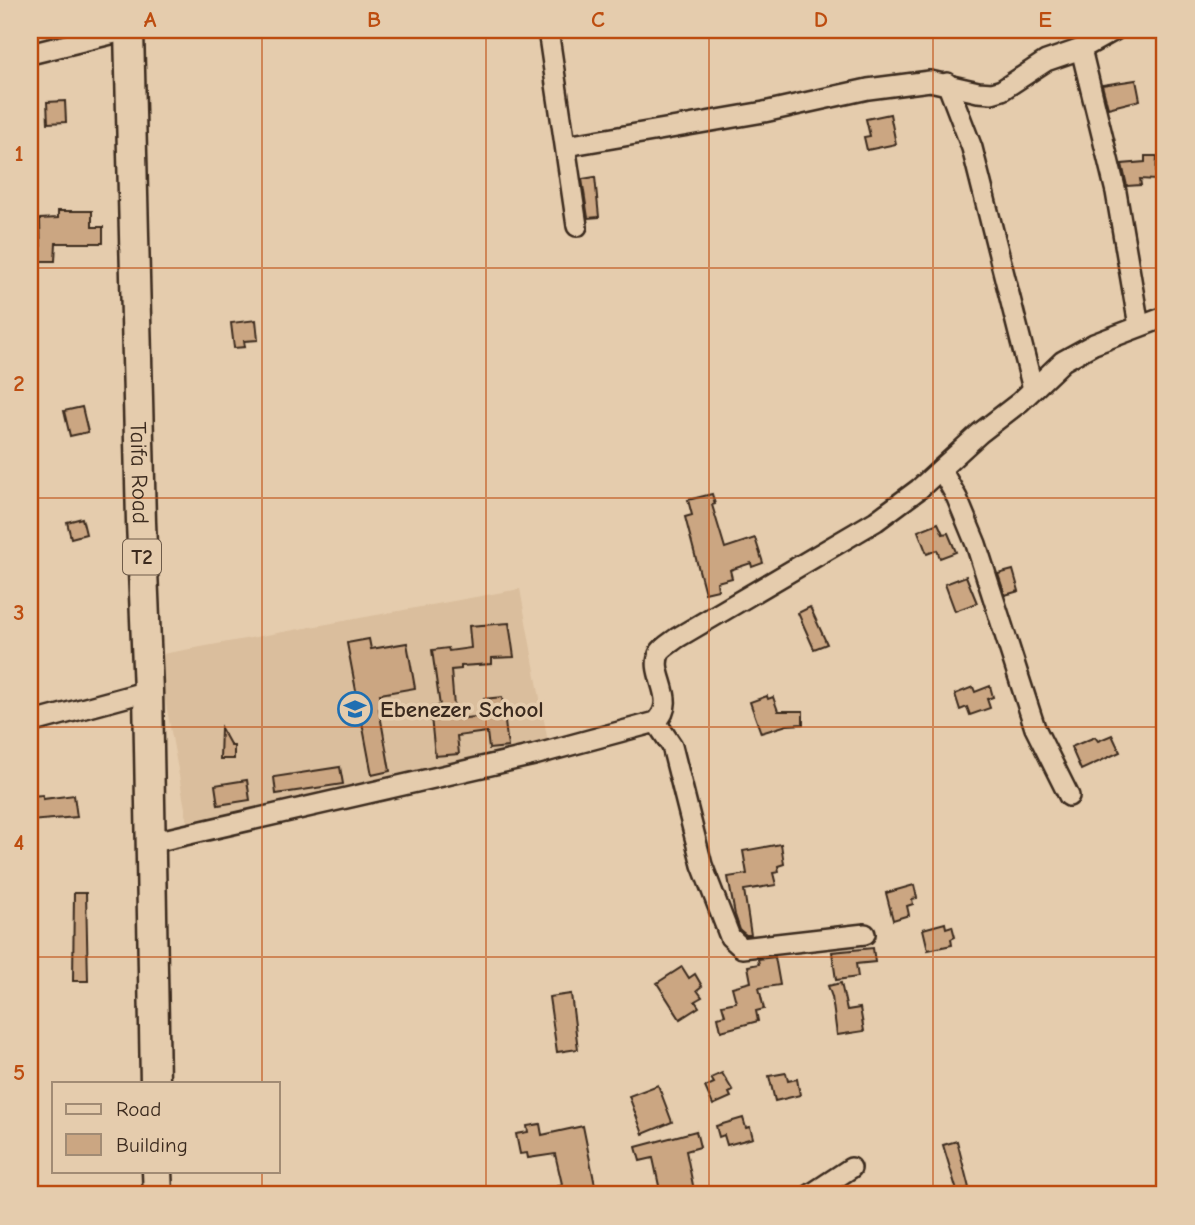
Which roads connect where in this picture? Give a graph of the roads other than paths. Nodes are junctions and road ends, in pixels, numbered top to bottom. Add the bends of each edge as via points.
1 (128, 30) edge
2 (548, 30) edge
3 (1115, 30) edge
4 (1081, 49) junction
5 (30, 54) edge
6 (947, 83) junction
7 (566, 146) junction
8 (577, 226) dead end
9 (1165, 317) edge
10 (1139, 326) junction
11 (1033, 389) junction
12 (941, 469) junction
13 (148, 691) junction
14 (656, 722) junction
15 (30, 723) edge
16 (1069, 796) dead end
17 (150, 843) junction
18 (864, 934) dead end
19 (155, 1082) edge
20 (851, 1168) dead end
21 (157, 1172) edge
22 (158, 1195) edge
23 (810, 1195) edge

1 - 5 street
1 - 13 highway, Taifa Road / T2
2 - 7 street
3 - 4 street
4 - 6 street via 1046,61 992,93
4 - 10 street via 1116,192
6 - 7 street via 868,89
6 - 11 street via 972,148
7 - 8 street
9 - 10 street
10 - 11 street via 1077,352
11 - 12 street
12 - 14 street via 876,522 660,652 657,664 665,696 663,715
12 - 16 street via 976,544 1035,728
13 - 15 street
13 - 17 highway, Taifa Road / T2
14 - 17 street via 534,755
14 - 18 street via 672,746 702,865 730,937 742,948
17 - 19 highway, Taifa Road / T2
20 - 23 street
21 - 22 highway

